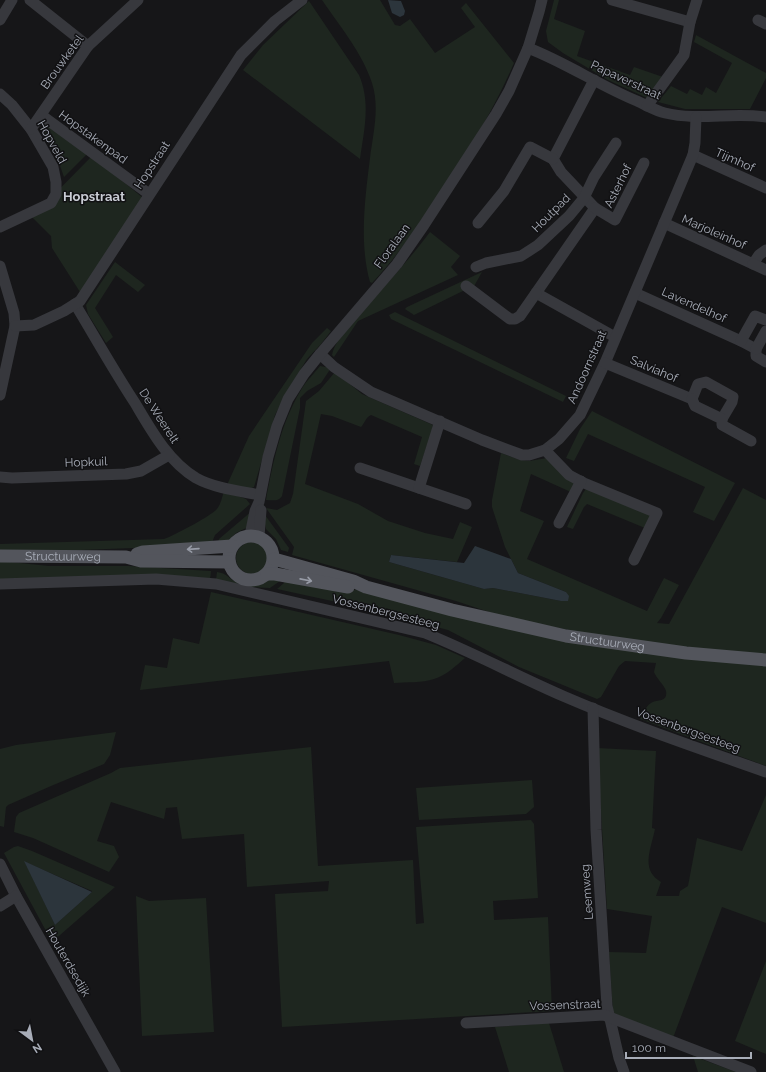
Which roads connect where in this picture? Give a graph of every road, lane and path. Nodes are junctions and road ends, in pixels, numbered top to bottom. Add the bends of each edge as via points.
1 (12, 0) edge
2 (30, 0) edge
3 (138, 0) edge
4 (302, 0) edge
5 (542, 0) edge
6 (612, 0) edge
7 (697, 0) edge
8 (0, 20) edge
9 (690, 22) junction
10 (88, 46) junction
11 (528, 48) junction
12 (594, 80) junction
13 (0, 94) edge
14 (647, 106) junction
15 (41, 115) junction
16 (765, 115) edge
17 (696, 117) junction
18 (31, 129) junction
19 (616, 142) dead end
20 (693, 155) junction
21 (553, 159) junction
22 (644, 163) dead end
23 (766, 188) edge
24 (149, 194) junction
25 (584, 198) junction
26 (595, 208) junction
27 (478, 223) dead end
28 (664, 223) junction
29 (0, 227) edge
30 (766, 250) edge
31 (753, 264) junction
32 (0, 266) edge
33 (476, 267) dead end
34 (766, 270) edge
35 (466, 286) dead end
36 (536, 293) junction
37 (635, 293) junction
38 (75, 304) junction
39 (766, 320) edge
40 (15, 326) junction
41 (766, 331) edge
42 (615, 337) junction
43 (741, 341) junction
44 (756, 349) junction
45 (320, 354) junction
46 (766, 362) edge
47 (605, 363) junction
48 (0, 395) edge
49 (692, 399) junction
50 (722, 419) junction
51 (440, 422) junction
52 (751, 441) dead end
53 (545, 450) junction
54 (169, 455) junction
55 (360, 468) dead end
56 (0, 477) edge
57 (581, 481) junction
58 (419, 488) junction
59 (259, 499) junction
60 (466, 504) dead end
61 (560, 523) dead end
62 (255, 536) junction
63 (232, 546) junction
64 (273, 554) junction
65 (0, 556) edge
66 (126, 557) junction
67 (634, 560) dead end
68 (231, 566) junction
69 (267, 574) junction
70 (0, 584) edge
71 (366, 587) junction
72 (452, 610) junction
73 (766, 660) edge
74 (593, 708) junction
75 (766, 772) edge
76 (0, 864) edge
77 (16, 896) junction
78 (0, 906) edge
79 (609, 1018) junction
80 (466, 1023) dead end
81 (115, 1072) edge
82 (624, 1072) edge
83 (751, 1072) edge

1 - 8 street
2 - 10 street
3 - 10 street, Brouwketel
4 - 24 street, Hopstraat via 275,21 241,55
5 - 11 street, Floralaan
6 - 9 street
7 - 9 street
9 - 14 street via 684,55
10 - 15 street, Brouwketel
11 - 12 street, Papaverstraat
11 - 45 street, Floralaan via 496,114 417,235 392,269
12 - 14 street, Papaverstraat
12 - 21 street
13 - 18 street, Hopveld
14 - 17 street, Papaverstraat via 665,113
15 - 18 street, Brouwketel
15 - 24 street, Hopstakenpad
16 - 17 street, Papaverstraat
17 - 20 street, Andoornstraat
18 - 29 street, Hopveld via 53,167 56,194 50,203
19 - 25 street, Houtpad
20 - 23 street, Tijmhof
20 - 28 street, Andoornstraat
21 - 25 street
21 - 27 street via 530,147 504,191
22 - 26 street, Asterhof via 615,220
24 - 38 street, Hopstraat via 84,296
25 - 26 street
25 - 33 street, Houtpad via 528,252 515,258
26 - 36 street
28 - 31 street, Marjoleinhof
28 - 37 street, Andoornstraat
30 - 31 street, Marjoleinhof
31 - 34 street, Marjoleinhof
32 - 40 street
35 - 36 street via 510,319 520,316
36 - 42 street
37 - 42 street, Andoornstraat
37 - 43 street, Lavendelhof
38 - 40 street, Hopstraat via 34,325
38 - 54 street, De Weerelt
39 - 43 street via 755,316
40 - 48 street
41 - 44 street
42 - 47 street, Andoornstraat
43 - 44 street, Lavendelhof
44 - 46 street, Lavendelhof via 756,356
45 - 51 street, Andoornstraat via 334,367 371,392
45 - 59 street, Floralaan via 288,398 268,457
47 - 49 street, Salviahof
47 - 53 street, Andoornstraat via 580,415 559,439
49 - 50 street, Salviahof via 695,406
49 - 50 street via 698,384 706,382 733,397
50 - 52 street, Salviahof via 722,425
51 - 53 street, Andoornstraat via 522,455
51 - 58 street
53 - 57 street via 569,474
54 - 56 street, Hopkuil via 142,471 126,474
54 - 59 street, De Weerelt via 204,482
55 - 58 street
57 - 61 street
57 - 67 street via 659,508
58 - 60 street
59 - 62 street, Floralaan via 261,511
62 - 63 main road via 240,538
62 - 64 main road via 267,542
63 -> 66 main road, Structuurweg via 143,552
63 - 68 main road via 229,557
64 - 69 main road via 271,568
64 - 71 main road, Structuurweg
64 - 72 main road, Structuurweg via 435,598
65 - 66 main road, Structuurweg
66 - 68 main road, Structuurweg via 141,565
68 - 69 main road via 242,578 249,580
69 -> 71 main road, Structuurweg via 352,588
70 - 74 street, Vossenbergsesteeg via 156,579 216,584 425,633
71 - 72 main road, Structuurweg
72 - 73 main road, Structuurweg via 566,636 686,653
74 - 75 street, Vossenbergsesteeg
74 - 79 street, Leemweg via 596,830
76 - 77 street, Houterdsedijk
77 - 78 street
77 - 81 street, Houterdsedijk
79 - 80 street, Vossenstraat via 604,1015
79 - 82 street, Leemweg
79 - 83 street, Vossenstraat

